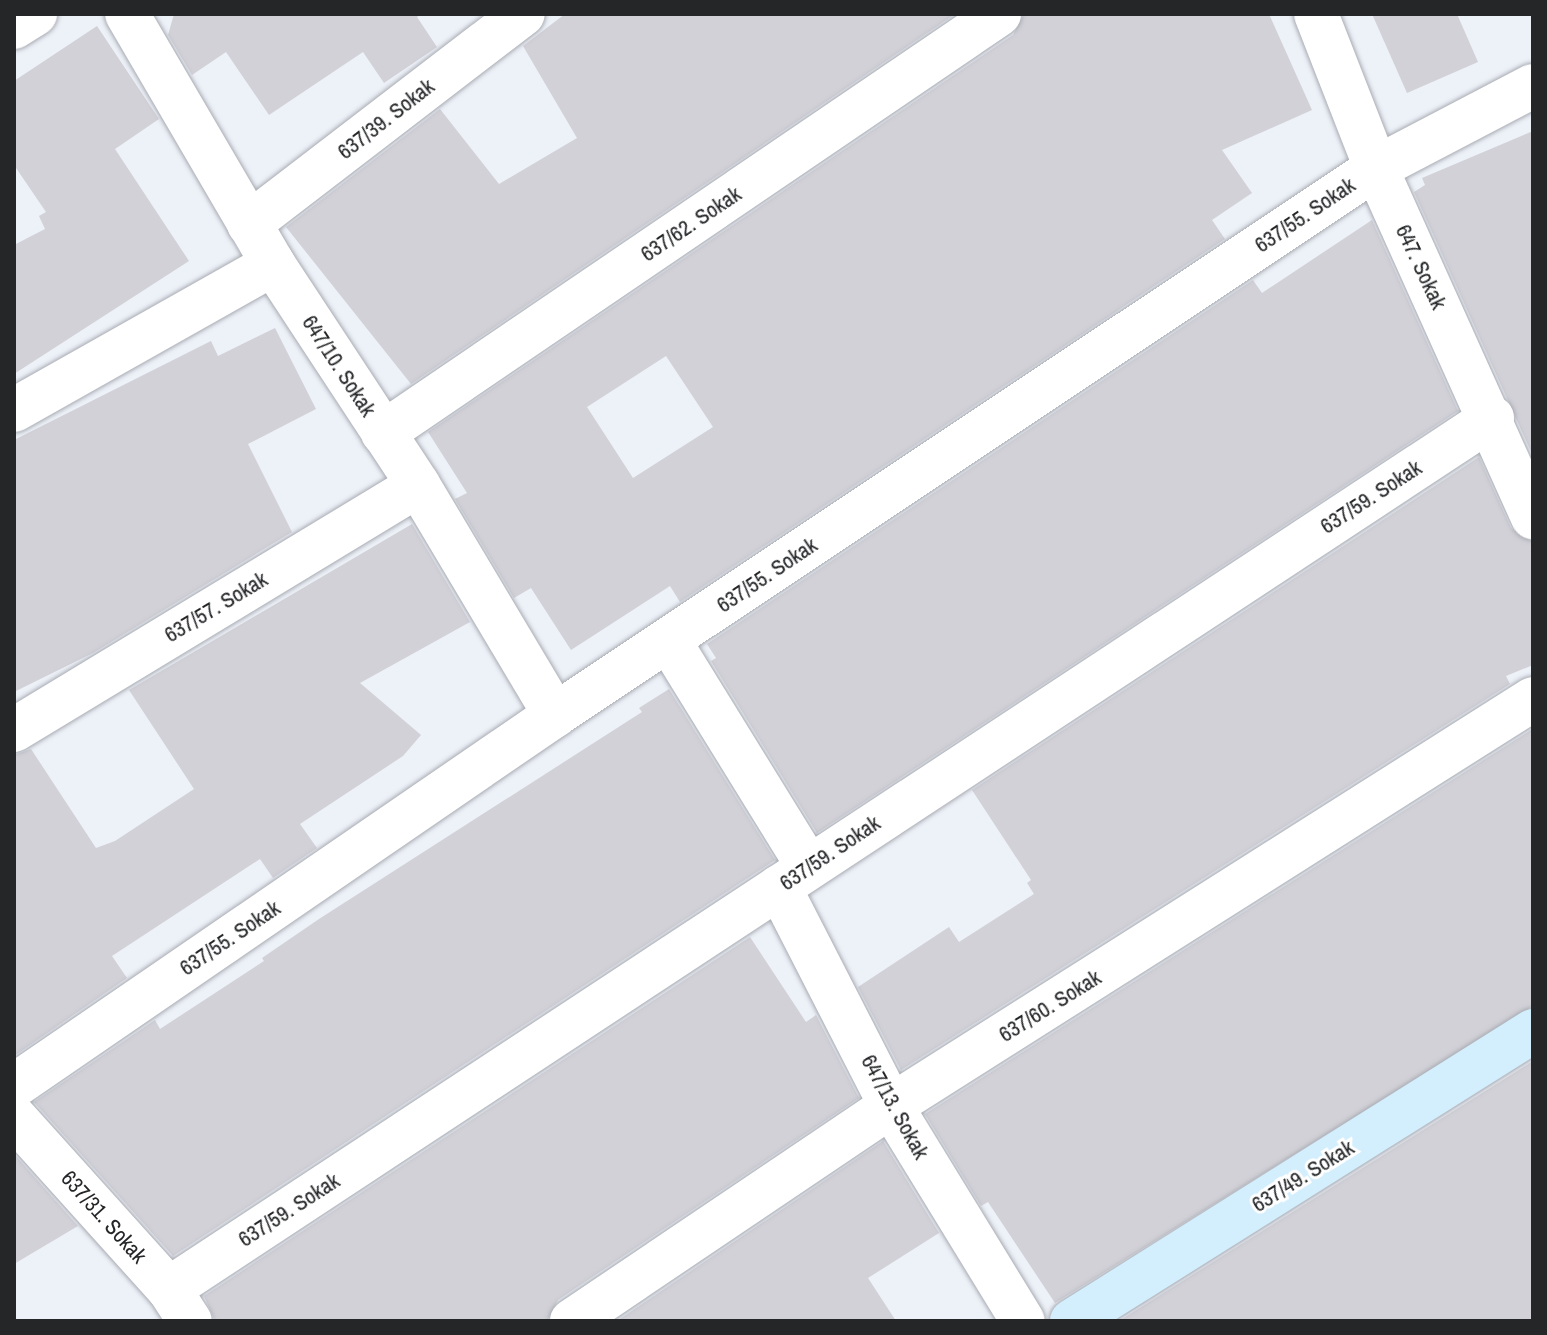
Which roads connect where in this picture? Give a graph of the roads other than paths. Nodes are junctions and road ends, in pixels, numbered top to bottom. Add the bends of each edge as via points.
1 (35, 14) edge
2 (127, 14) edge
3 (523, 14) edge
4 (999, 14) edge
5 (1316, 14) edge
6 (14, 27) edge
7 (1533, 86) edge
8 (1376, 168) junction
9 (249, 224) junction
10 (273, 264) junction
11 (14, 410) edge
12 (1492, 418) junction
13 (383, 433) junction
14 (418, 485) junction
15 (1533, 517) edge
16 (669, 641) junction
17 (1533, 699) edge
18 (555, 715) junction
19 (14, 730) edge
20 (794, 876) junction
21 (1533, 1031) edge
22 (14, 1086) edge
23 (891, 1106) junction
24 (14, 1117) edge
25 (179, 1305) edge
26 (572, 1321) edge
27 (1023, 1321) edge
28 (1072, 1321) edge

1 - 6 street
2 - 9 street, 647/10. Sokak
3 - 9 street, 637/39. Sokak
4 - 13 street, 637/62. Sokak
5 - 8 street, 647. Sokak
7 - 8 street, 637/55. Sokak
8 - 12 street, 647. Sokak
8 - 16 street, 637/55. Sokak
9 - 10 street, 647/10. Sokak
10 - 11 street
10 - 13 street, 647/10. Sokak
12 - 15 street, 647. Sokak
12 - 20 street, 637/59. Sokak
13 - 14 street, 647/10. Sokak
14 - 18 street, 647/10. Sokak
14 - 19 street, 637/57. Sokak
16 - 18 street, 637/55. Sokak
16 - 20 street, 647/13. Sokak
17 - 23 street, 637/60. Sokak
18 - 22 street, 637/55. Sokak
20 - 23 street, 647/13. Sokak
20 - 25 street, 637/59. Sokak
21 - 28 street, 637/49. Sokak
23 - 26 street, 637/60. Sokak
23 - 27 street, 647/13. Sokak
24 - 25 street, 637/31. Sokak

